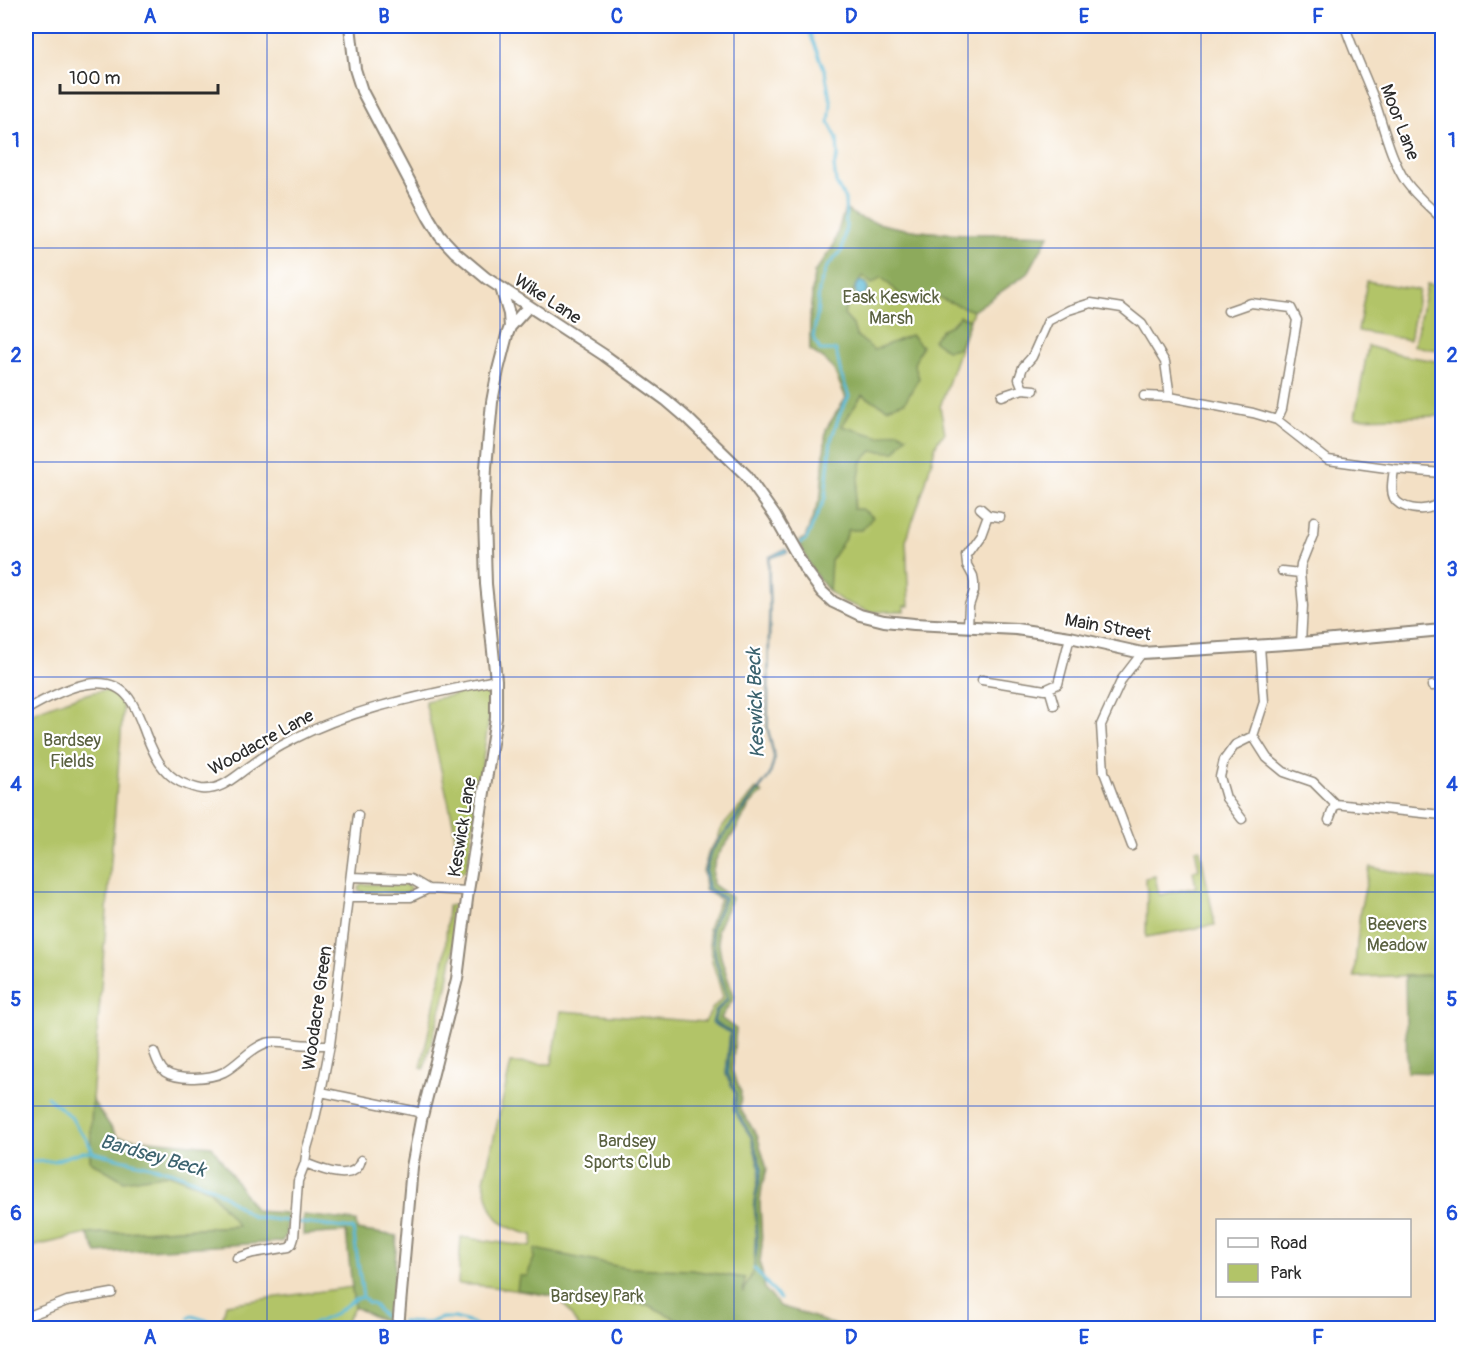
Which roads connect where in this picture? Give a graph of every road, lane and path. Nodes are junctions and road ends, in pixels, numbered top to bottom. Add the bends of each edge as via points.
1 (350, 26) edge
2 (1345, 26) edge
3 (1443, 219) edge
4 (501, 288) junction
5 (529, 306) junction
6 (1228, 311) dead end
7 (510, 327) junction
8 (1023, 389) junction
9 (1034, 390) dead end
10 (1002, 396) dead end
11 (1144, 396) dead end
12 (1170, 398) junction
13 (1276, 420) junction
14 (1394, 469) junction
15 (1443, 473) edge
16 (1443, 495) edge
17 (980, 508) dead end
18 (988, 515) junction
19 (1000, 517) dead end
20 (1314, 521) dead end
21 (796, 554) joint
22 (1282, 571) dead end
23 (1300, 573) junction
24 (968, 627) junction
25 (1443, 630) edge
26 (1070, 637) junction
27 (1301, 643) junction
28 (1260, 646) junction
29 (1142, 653) junction
30 (496, 680) junction
31 (982, 680) dead end
32 (1432, 686) dead end
33 (1443, 686) edge
34 (1049, 688) junction
35 (1054, 705) dead end
36 (26, 710) edge
37 (1253, 736) junction
38 (1335, 804) junction
39 (358, 815) dead end
40 (1443, 815) edge
41 (1242, 819) dead end
42 (1329, 820) dead end
43 (1132, 846) dead end
44 (351, 877) junction
45 (428, 890) junction
46 (468, 891) junction
47 (348, 897) junction
48 (330, 1045) junction
49 (154, 1052) dead end
50 (321, 1092) junction
51 (423, 1113) junction
52 (361, 1160) dead end
53 (305, 1163) junction
54 (237, 1258) dead end
55 (112, 1293) dead end
56 (26, 1317) edge
57 (399, 1329) edge

1 - 4 street, Wike Lane via 362,91 429,218 455,252
2 - 3 street, Moor Lane via 1401,172 1419,197
4 - 5 street, Wike Lane
4 - 7 street, Keswick Lane
5 - 7 street, Keswick Lane
5 - 21 street, Wike Lane via 640,381 687,418 746,475
6 - 13 street via 1251,298 1291,308 1297,320 1282,409
7 - 30 street, Keswick Lane via 492,402 484,516
8 - 9 street
8 - 10 street
8 - 12 street via 1019,379 1023,367 1032,357 1048,321 1091,303 1122,308 1142,324 1166,362
11 - 12 street
12 - 13 street
13 - 14 street via 1328,460
14 - 15 street
14 - 16 street via 1392,491 1400,504 1427,509 1438,504
17 - 18 street
18 - 19 street
18 - 24 street via 981,534 966,555 974,583
20 - 23 street
21 - 24 street, Main Street via 822,592 860,615 884,621
22 - 23 street
23 - 27 street
24 - 26 street, Main Street
25 - 27 street, Main Street
26 - 29 street, Main Street
26 - 34 street via 1058,684
27 - 28 street, Main Street
28 - 29 street, Main Street
28 - 37 street via 1264,702
29 - 43 street via 1122,679 1101,725 1104,772
30 - 36 street, Woodacre Lane via 350,714 292,740 214,789 188,786 164,770 137,711 128,697 110,685 98,683 65,690
30 - 46 street, Keswick Lane via 496,718
31 - 34 street
32 - 33 street
34 - 35 street
37 - 38 street via 1275,765 1313,782
37 - 41 street via 1235,745 1224,760 1220,777 1226,798
38 - 40 street
38 - 42 street
39 - 44 street, Woodacre Green
44 - 45 street via 411,879
44 - 47 street, Woodacre Green
45 - 46 street
45 - 47 street via 411,897
46 - 51 street, Keswick Lane via 457,979
47 - 48 street, Woodacre Green
48 - 49 street via 274,1041 249,1052 223,1072 191,1078 166,1072
48 - 50 street, Woodacre Green
50 - 51 street, Woodacre Green
50 - 53 street
51 - 57 street, Keswick Lane via 410,1178
52 - 53 street via 351,1173 326,1171
53 - 54 street via 298,1180 292,1244
55 - 56 street via 67,1301

